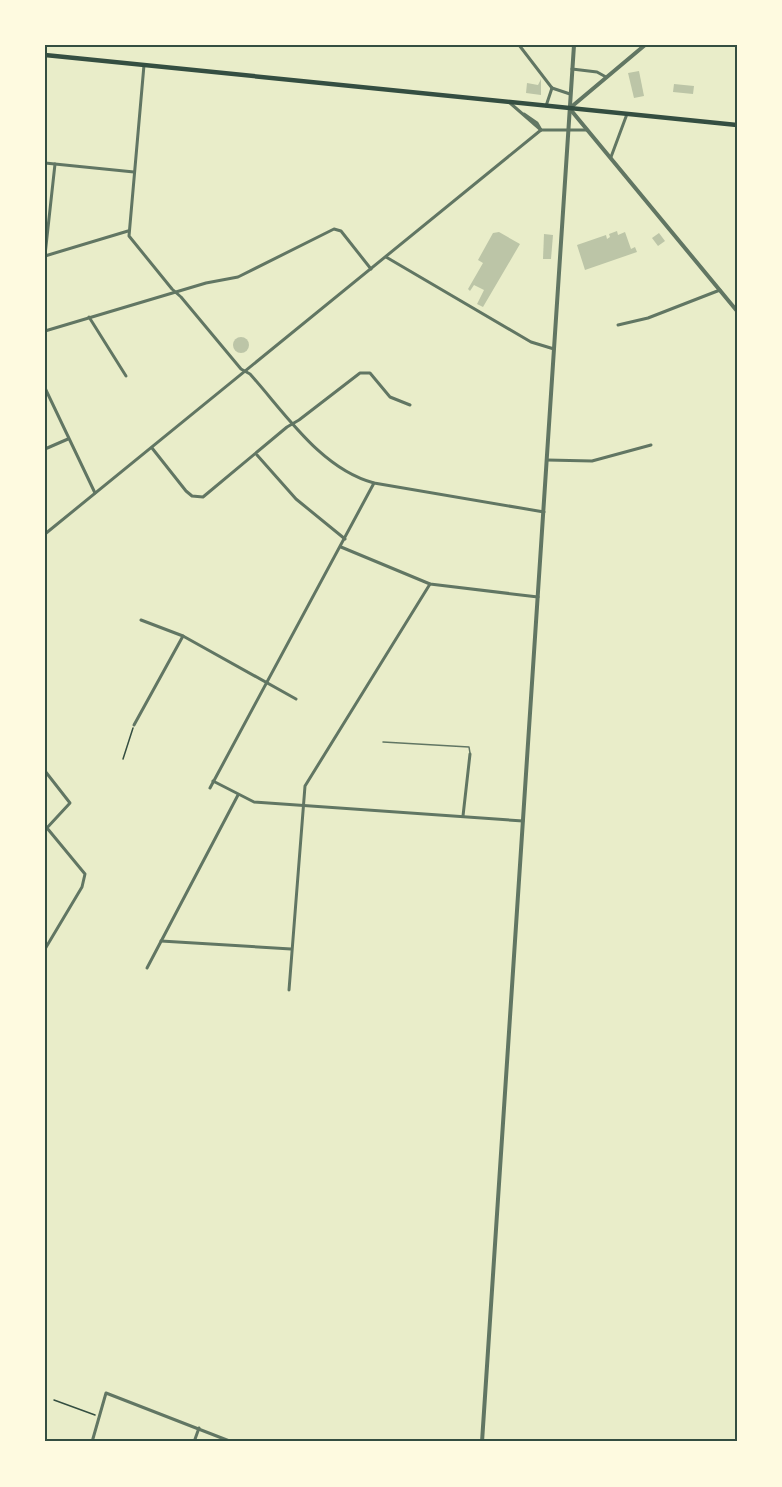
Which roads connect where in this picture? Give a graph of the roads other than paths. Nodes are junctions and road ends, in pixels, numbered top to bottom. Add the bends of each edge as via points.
1 (519, 45) edge
2 (574, 45) edge
3 (645, 45) edge
4 (45, 55) edge
5 (144, 65) junction
6 (572, 69) junction
7 (606, 77) junction
8 (552, 88) junction
9 (570, 94) junction
10 (510, 103) junction
11 (545, 106) junction
12 (569, 109) junction
13 (627, 114) junction
14 (737, 125) edge
15 (541, 130) junction
16 (568, 130) junction
17 (588, 130) junction
18 (611, 157) junction
19 (45, 163) edge
20 (55, 164) junction
21 (134, 172) junction
22 (128, 231) junction
23 (45, 256) edge
24 (386, 257) junction
25 (371, 269) junction
26 (720, 290) junction
27 (175, 292) junction
28 (737, 311) edge
29 (89, 317) junction
30 (618, 325) dead end
31 (45, 331) edge
32 (554, 349) junction
33 (245, 371) junction
34 (126, 376) dead end
35 (45, 388) edge
36 (410, 405) dead end
37 (294, 423) junction
38 (68, 438) junction
39 (651, 445) dead end
40 (152, 448) junction
41 (45, 449) edge
42 (256, 455) junction
43 (547, 460) junction
44 (374, 483) junction
45 (95, 493) junction
46 (544, 512) junction
47 (45, 534) edge
48 (345, 539) junction
49 (340, 547) junction
50 (430, 584) junction
51 (538, 597) junction
52 (141, 620) dead end
53 (183, 636) junction
54 (266, 683) junction
55 (296, 699) dead end
56 (134, 725) road end
57 (383, 742) dead end
58 (470, 754) joint
59 (45, 771) edge
60 (213, 781) junction
61 (210, 788) dead end
62 (238, 795) junction
63 (301, 806) junction
64 (463, 816) junction
65 (523, 821) junction
66 (46, 829) edge
67 (162, 941) junction
68 (45, 949) edge
69 (291, 949) junction
70 (147, 968) dead end
71 (289, 990) dead end
72 (199, 1428) junction
73 (92, 1442) edge
74 (194, 1442) edge
75 (232, 1442) edge
76 (482, 1442) edge

1 - 8 street
2 - 6 street
3 - 7 street
4 - 5 main road
5 - 10 main road
5 - 21 street
6 - 7 street
6 - 9 street
7 - 12 street
8 - 9 street
8 - 11 street
9 - 12 street
10 - 11 main road
10 - 15 street via 533,118
11 - 12 main road
12 - 13 main road
12 - 16 street
12 - 17 street
13 - 14 main road
13 - 18 street
15 - 16 street
15 - 24 street
16 - 17 street
16 - 32 street
17 - 18 street
18 - 26 street
19 - 20 street
20 - 21 street
20 - 23 street
21 - 22 street
22 - 23 street
22 - 27 street via 134,244
24 - 25 street
24 - 32 street via 536,344
25 - 27 street via 341,231 334,229 238,278
25 - 33 street
26 - 28 street
26 - 30 street via 648,318
27 - 29 street
27 - 33 street
29 - 31 street
29 - 34 street
32 - 43 street
33 - 37 street
33 - 40 street
35 - 38 street
36 - 37 street via 390,397 370,373 363,372
37 - 42 street
37 - 44 street via 338,466
38 - 41 street
38 - 45 street
39 - 43 street via 593,461
40 - 42 street via 186,491 198,497 207,495
40 - 45 street
42 - 48 street via 302,504
43 - 46 street
44 - 46 street
44 - 48 street
45 - 47 street
46 - 51 street
48 - 49 street
49 - 50 street
49 - 54 street
50 - 51 street
50 - 63 street via 305,786
51 - 65 street
52 - 53 street
53 - 54 street
53 - 56 street
54 - 55 street
54 - 60 street
57 - 58 lane via 469,747
58 - 64 street
59 - 66 street via 70,803
60 - 61 street
60 - 62 street
62 - 63 street via 254,802
62 - 67 street
63 - 64 street
63 - 69 street
64 - 65 street
65 - 76 street
66 - 68 street via 85,874 82,887
67 - 69 street
67 - 70 street
69 - 71 street
72 - 73 street via 106,1393
72 - 74 street
72 - 75 street

